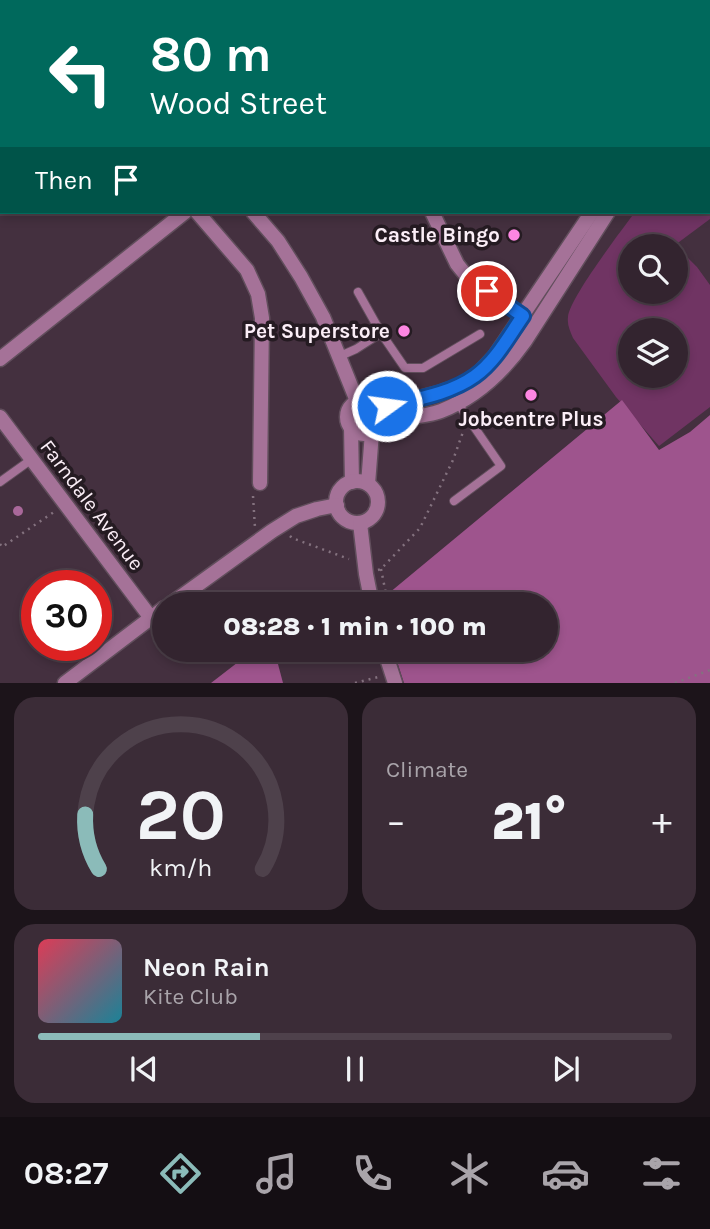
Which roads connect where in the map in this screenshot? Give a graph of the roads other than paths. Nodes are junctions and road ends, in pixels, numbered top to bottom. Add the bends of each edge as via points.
1 (182, 214) edge
2 (200, 214) edge
3 (255, 214) edge
4 (433, 214) edge
5 (591, 214) edge
6 (607, 214) edge
7 (358, 292) dead end
8 (523, 316) junction
9 (381, 333) junction
10 (480, 334) dead end
11 (338, 357) junction
12 (0, 359) edge
13 (357, 401) junction
14 (457, 402) junction
15 (376, 404) junction
16 (0, 417) edge
17 (351, 427) junction
18 (376, 427) junction
19 (32, 459) junction
20 (0, 482) edge
21 (352, 482) junction
22 (260, 483) road end
23 (368, 484) junction
24 (454, 501) dead end
25 (337, 505) junction
26 (360, 523) junction
27 (187, 592) edge
28 (370, 592) edge
29 (150, 618) joint
30 (65, 683) edge

1 - 12 street
2 - 22 street via 247,270 258,294 262,318
3 - 11 street via 301,277
4 - 8 street via 469,279
5 - 8 street
6 - 14 street via 511,360 476,393
7 - 9 lane
8 - 15 street via 495,356 459,386 387,406
9 - 10 lane via 405,368 423,368
9 - 11 lane
11 - 13 street
13 - 15 street
13 - 17 street via 348,413
14 - 18 street via 440,411
14 - 24 lane via 501,466
15 - 18 street via 382,415
16 - 19 street, Farndale Avenue
17 - 18 street via 360,433
17 - 21 street
18 - 23 street
19 - 20 lane
19 - 29 street, Farndale Avenue
21 - 23 street
21 - 25 street via 342,488
23 - 26 street via 378,506 371,518
25 - 26 street via 347,520
25 - 27 street via 307,512 282,525
26 - 28 street
29 - 30 street

